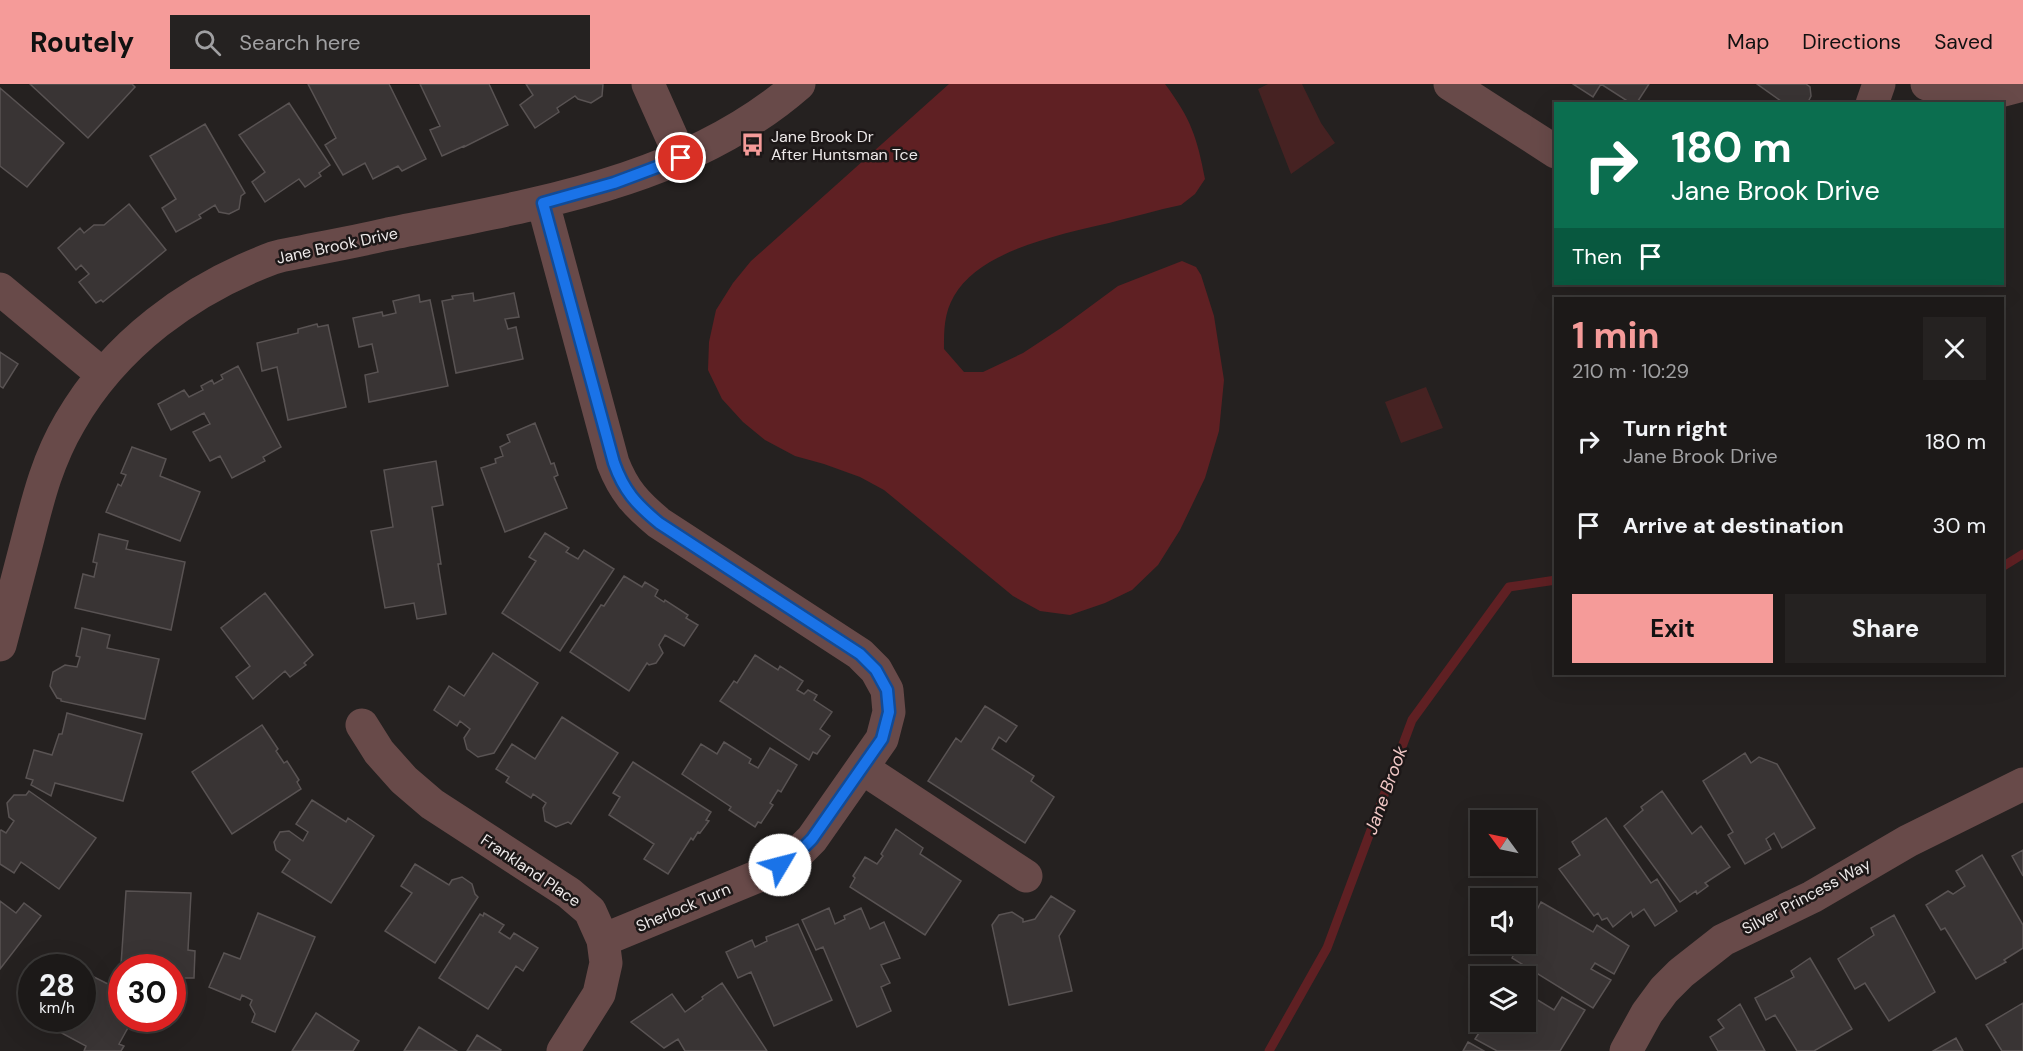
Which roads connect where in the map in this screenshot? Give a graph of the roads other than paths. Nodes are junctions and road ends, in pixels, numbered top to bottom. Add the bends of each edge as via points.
1 (648, 84) edge
2 (799, 84) edge
3 (1450, 84) edge
4 (1879, 84) edge
5 (1927, 84) edge
6 (2023, 85) edge
7 (1873, 102) edge
8 (1554, 151) edge
9 (681, 158) junction
10 (543, 203) junction
11 (0, 289) edge
12 (102, 374) junction
13 (0, 645) edge
14 (362, 725) dead end
15 (862, 768) junction
16 (2023, 784) edge
17 (1026, 876) dead end
18 (603, 940) junction
19 (563, 1051) edge
20 (1626, 1051) edge

1 - 9 street
2 - 9 street, Jane Brook Drive via 736,130
3 - 8 street
4 - 7 street
5 - 6 street via 1996,92
9 - 10 street, Jane Brook Drive
10 - 12 street, Jane Brook Drive via 276,257 182,303 144,332
10 - 15 street, Sherlock Turn via 620,482 629,496 659,523 860,654 876,670 887,690 889,712 882,739
11 - 12 street
12 - 13 street, Jane Brook Drive via 70,423 44,477
14 - 18 street, Frankland Place via 379,752 432,804 569,893 590,911
15 - 17 street
15 - 18 street, Sherlock Turn via 812,839 789,859 761,875
16 - 20 street, Silver Princess Way via 1723,940 1664,990
18 - 19 street, Frankland Place via 606,963 599,994

